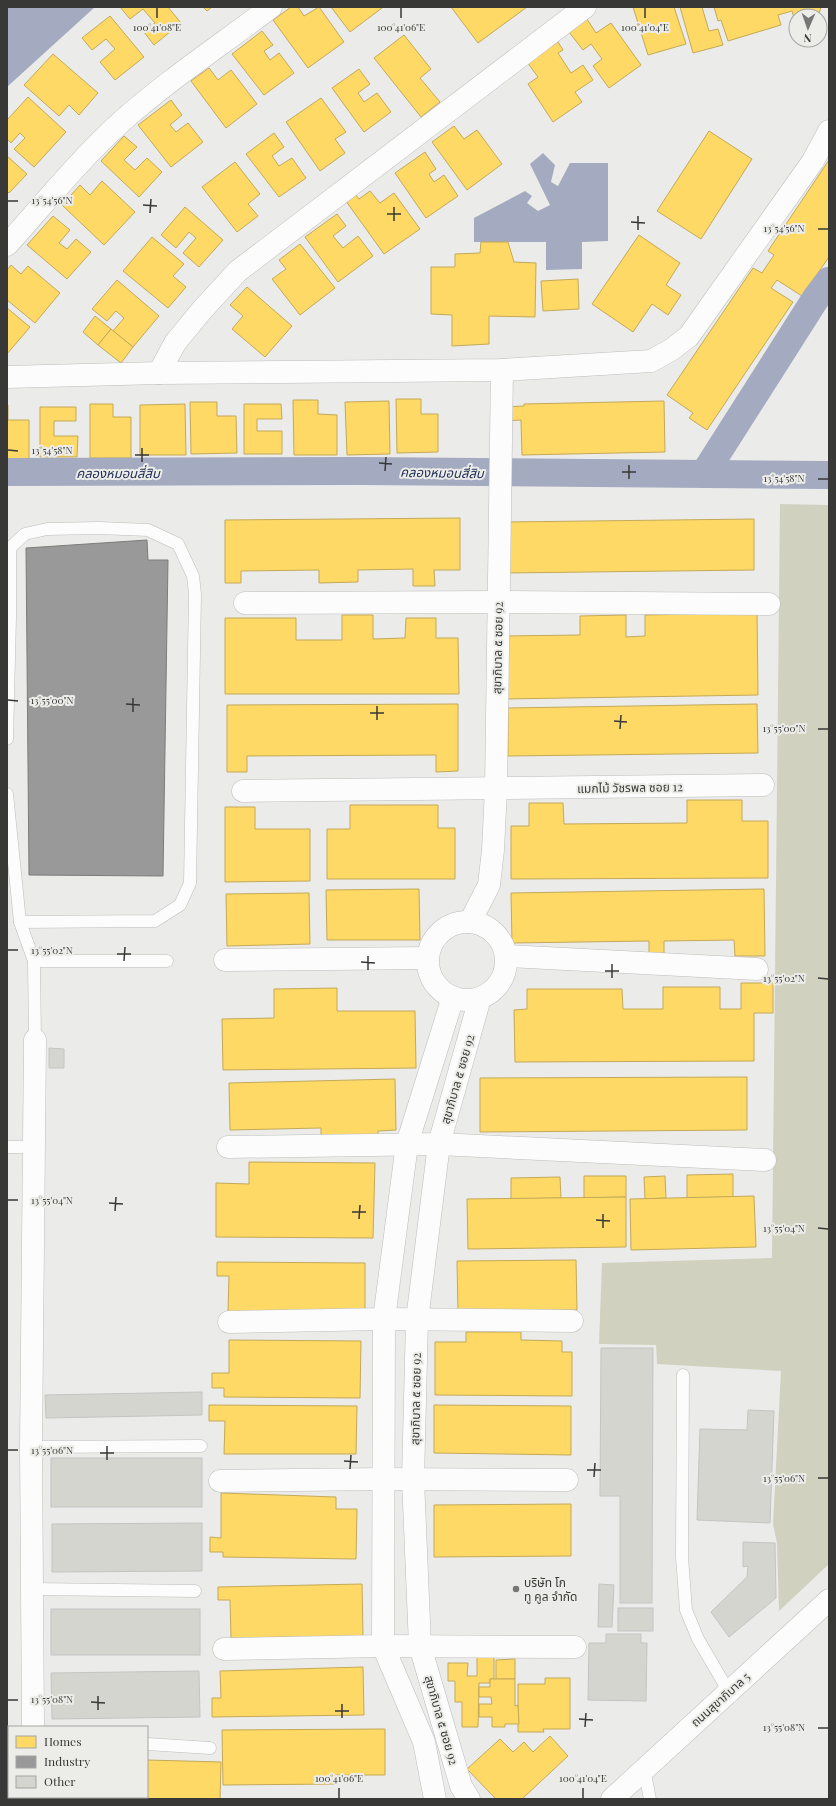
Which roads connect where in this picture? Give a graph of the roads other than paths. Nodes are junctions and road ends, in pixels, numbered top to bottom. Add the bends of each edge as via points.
1 (271, 7) edge
2 (585, 7) edge
3 (829, 131) edge
4 (7, 245) edge
5 (502, 370) junction
6 (159, 373) junction
7 (7, 377) edge
8 (498, 602) junction
9 (245, 604) dead end
10 (769, 604) dead end
11 (7, 739) edge
12 (763, 785) dead end
13 (496, 788) junction
14 (243, 791) dead end
15 (7, 794) edge
16 (20, 922) junction
17 (470, 922) junction
18 (506, 956) junction
19 (428, 958) junction
20 (225, 960) dead end
21 (34, 961) junction
22 (167, 961) dead end
23 (758, 968) dead end
24 (453, 998) junction
25 (480, 998) junction
26 (35, 1040) joint
27 (407, 1144) junction
28 (439, 1144) junction
29 (7, 1147) edge
30 (34, 1147) junction
31 (228, 1147) dead end
32 (765, 1160) dead end
33 (384, 1319) junction
34 (417, 1320) junction
35 (572, 1321) dead end
36 (230, 1322) dead end
37 (683, 1375) dead end
38 (201, 1446) dead end
39 (31, 1447) junction
40 (382, 1479) junction
41 (413, 1480) junction
42 (567, 1480) dead end
43 (220, 1481) dead end
44 (33, 1589) junction
45 (195, 1591) dead end
46 (829, 1600) edge
47 (383, 1646) junction
48 (420, 1646) junction
49 (575, 1647) dead end
50 (224, 1649) dead end
51 (729, 1692) junction
52 (34, 1726) edge
53 (148, 1744) edge
54 (210, 1748) dead end
55 (644, 1769) junction
56 (630, 1792) edge
57 (435, 1799) edge
58 (469, 1799) edge
59 (612, 1799) edge
60 (650, 1799) edge

1 - 4 street via 159,90 121,122
2 - 6 street via 238,271 175,343
3 - 5 street via 813,162 689,336 671,350 651,361
5 - 6 street
5 - 8 street, สุขาภิบาล ๕ ซอย 92
6 - 7 street
8 - 9 street
8 - 10 street
8 - 13 street, สุขาภิบาล ๕ ซอย 92
11 - 16 lane via 10,548 25,534 47,529 148,530 178,544 193,576 195,594 190,883 180,905 155,921
12 - 13 street, แมกไม้ วัชรพล ซอย 12
13 - 14 street, แมกไม้ วัชรพล ซอย 12
13 - 17 street, สุขาภิบาล ๕ ซอย 92 via 489,885
15 - 16 lane
16 - 21 lane
17 - 18 street via 487,927 500,939
17 - 19 street via 455,923 441,931 432,943
18 - 23 street
18 - 25 street via 504,974 495,989
19 - 20 street
19 - 24 street via 430,975 439,988
21 - 22 lane
21 - 26 lane
24 - 25 street
24 - 27 street
25 - 28 street, สุขาภิบาล ๕ ซอย 92
26 - 30 street
27 - 28 street
27 - 31 street
27 - 33 street
28 - 32 street
28 - 34 street, สุขาภิบาล ๕ ซอย 92
29 - 30 lane
30 - 39 street
33 - 34 street
33 - 36 street
33 - 40 street
34 - 35 street
34 - 41 street, สุขาภิบาล ๕ ซอย 92
37 - 51 lane via 682,1557 686,1610 698,1639
38 - 39 lane
39 - 44 street
40 - 41 street
40 - 43 street
40 - 47 street
41 - 42 street
41 - 48 street, สุขาภิบาล ๕ ซอย 92
44 - 45 lane
44 - 52 street
46 - 51 street, ถนนสุขาภิบาล 5
47 - 48 street
47 - 50 street
47 - 57 street via 424,1742
48 - 49 street
48 - 58 street, สุขาภิบาล ๕ ซอย 92 via 461,1786
51 - 55 street, ถนนสุขาภิบาล 5
53 - 54 lane
55 - 56 street, ถนนสุขาภิบาล 5
55 - 60 lane
56 - 59 street, ถนนสุขาภิบาล 5

